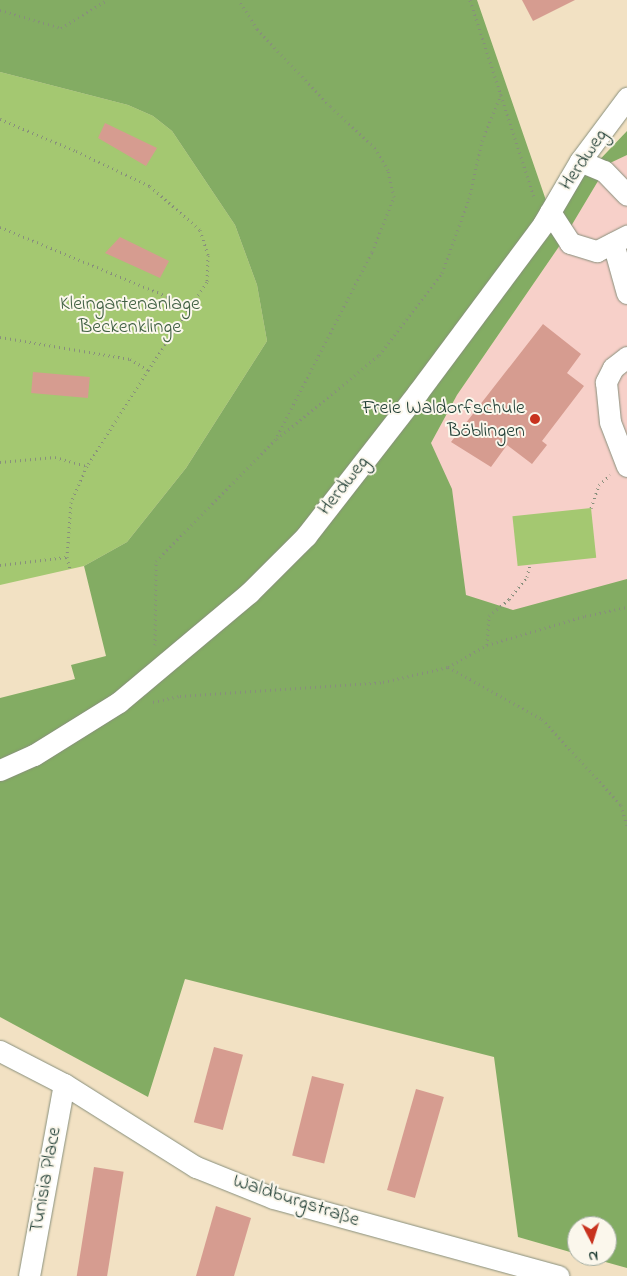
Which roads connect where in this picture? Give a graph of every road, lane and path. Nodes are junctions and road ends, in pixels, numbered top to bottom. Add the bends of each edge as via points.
1 (107, 0) edge
2 (239, 0) edge
3 (470, 0) edge
4 (0, 10) edge
5 (501, 94) junction
6 (627, 98) edge
7 (0, 119) edge
8 (580, 161) junction
9 (627, 196) edge
10 (546, 218) junction
11 (0, 227) edge
12 (623, 238) edge
13 (627, 293) edge
14 (189, 311) junction
15 (0, 337) edge
16 (627, 357) edge
17 (148, 370) junction
18 (275, 440) junction
19 (0, 462) edge
20 (87, 466) junction
21 (627, 466) edge
22 (599, 485) dead end
23 (591, 508) dead end
24 (67, 557) junction
25 (0, 564) edge
26 (530, 564) dead end
27 (70, 569) dead end
28 (627, 607) edge
29 (487, 645) junction
30 (448, 667) junction
31 (159, 670) junction
32 (118, 702) junction
33 (0, 770) edge
34 (627, 826) edge
35 (0, 1051) edge
36 (64, 1084) junction
37 (29, 1276) edge
38 (560, 1276) edge

1 - 4 path via 61,28
2 - 18 path via 257,29 375,148 388,170 394,197 372,252
3 - 5 path
5 - 10 path
5 - 18 path via 482,141 469,199 442,273 379,355
6 - 8 street, Herdweg
7 - 14 path via 150,186 200,230 208,255 207,282
8 - 9 street via 604,171
8 - 10 street, Herdweg
10 - 12 street via 570,243 597,251
10 - 31 street, Herdweg via 418,392 306,536 249,594
11 - 14 path via 169,298
12 - 13 street
14 - 17 path
15 - 17 path via 130,359
16 - 21 street via 613,368 606,382 610,422
17 - 20 path
18 - 31 path via 156,561 154,648
19 - 20 path via 55,457
20 - 24 path via 71,502
22 - 23 path
24 - 25 path
24 - 27 path
26 - 29 path via 527,577 510,599 489,616
28 - 29 path
29 - 30 path
30 - 32 path via 383,682 180,696 148,703
30 - 34 path via 542,719 621,805
31 - 32 street, Herdweg
32 - 33 street, Herdweg via 34,755
35 - 36 street, Waldburgstraße
36 - 37 street, Tunisia Place
36 - 38 street, Waldburgstraße via 196,1167 272,1198

